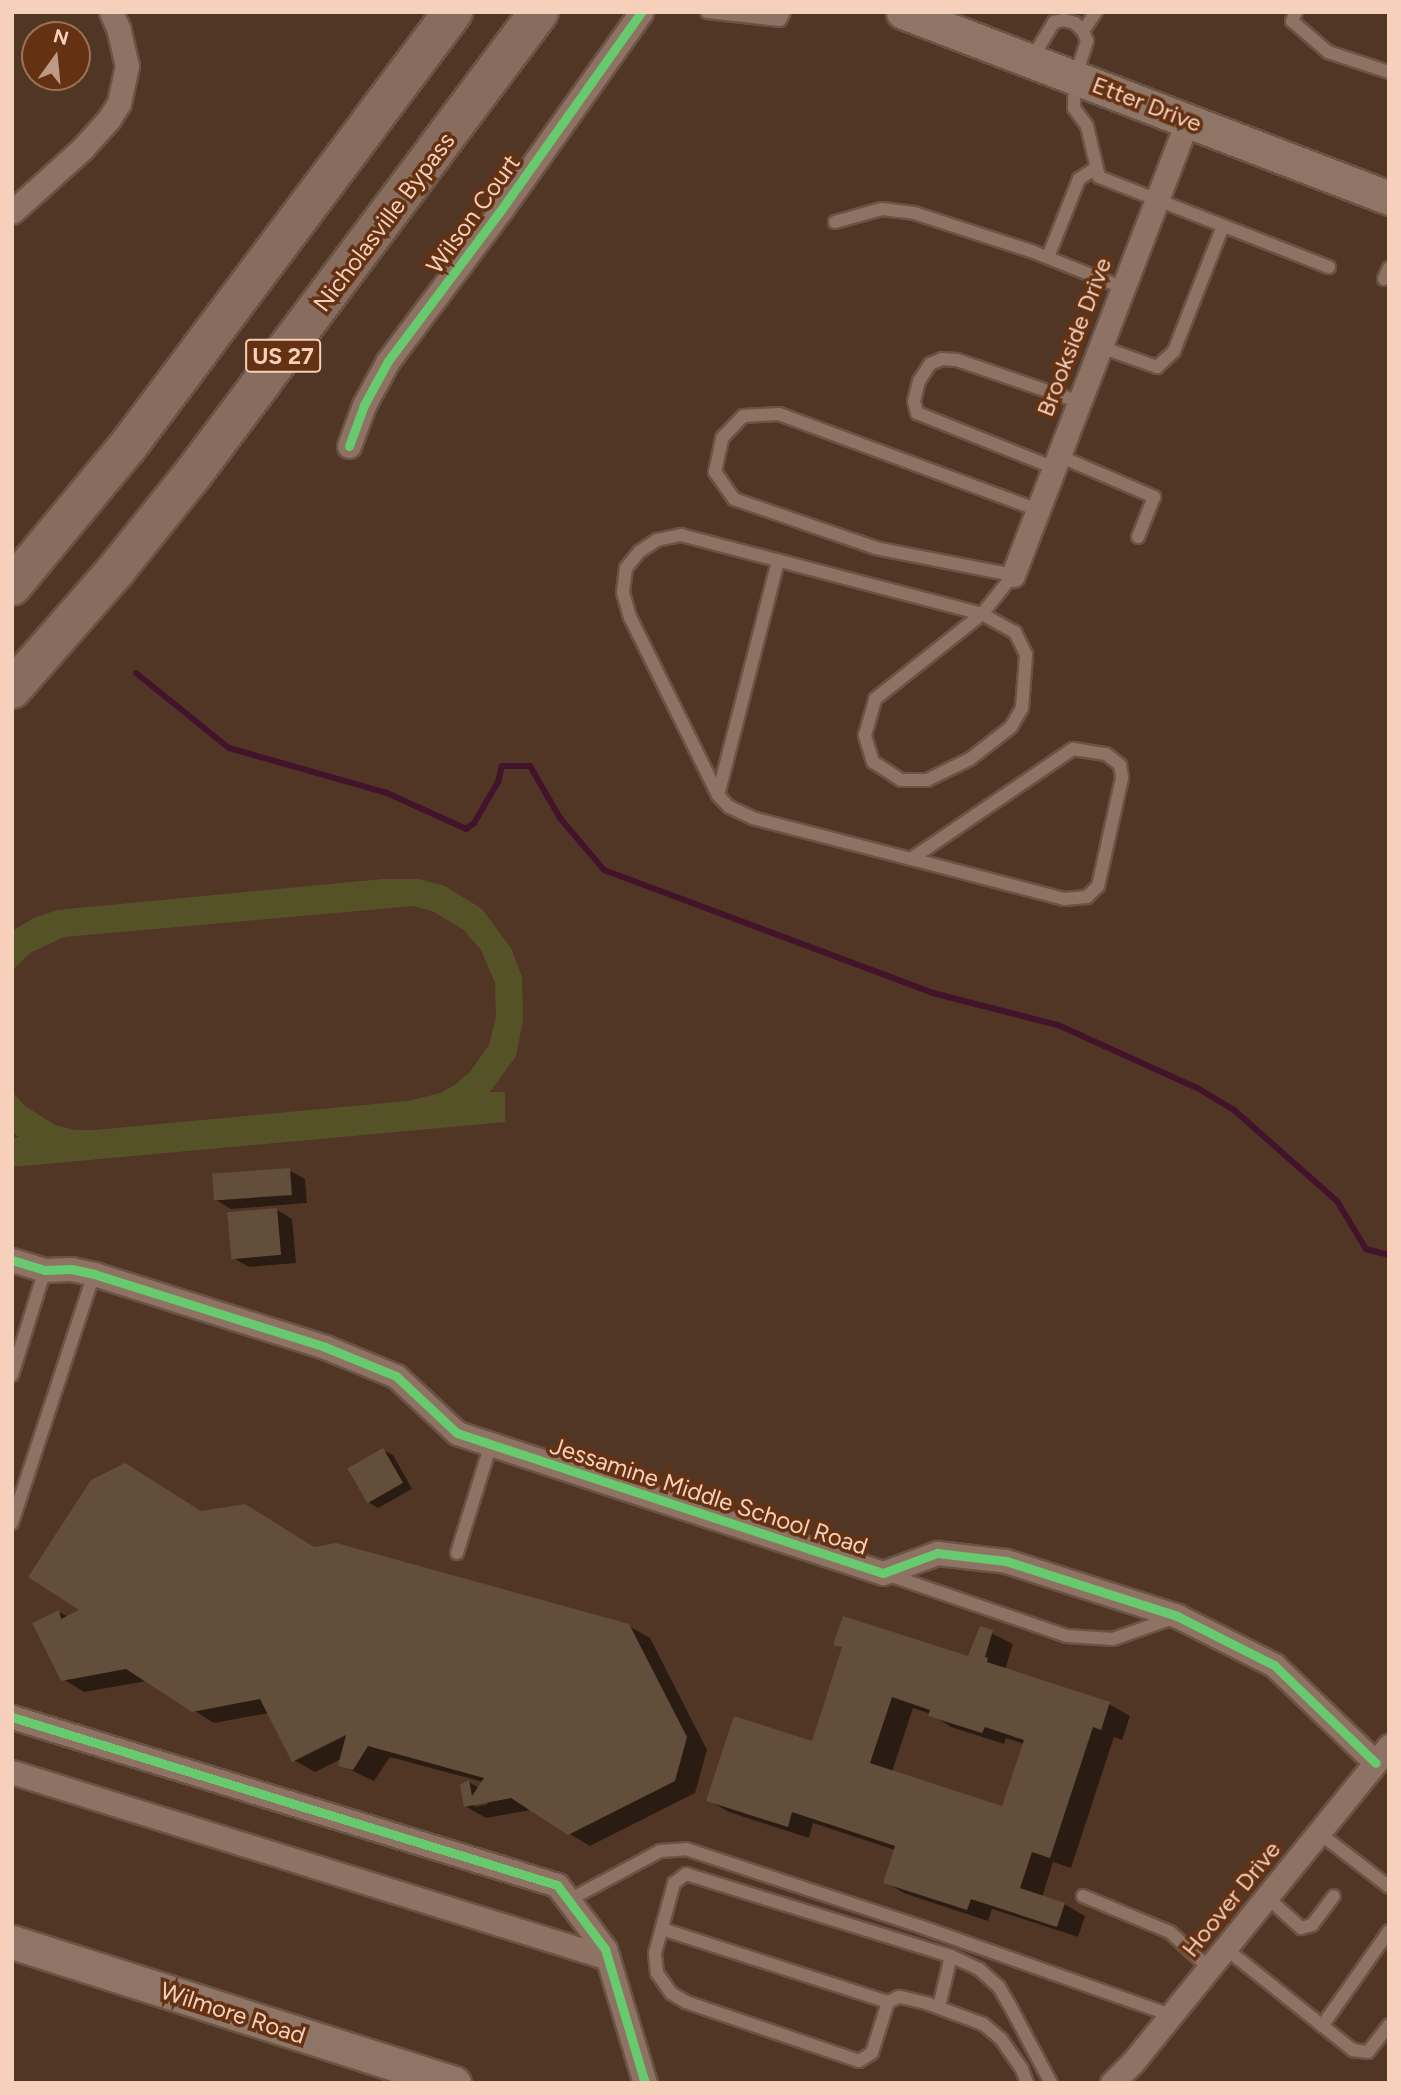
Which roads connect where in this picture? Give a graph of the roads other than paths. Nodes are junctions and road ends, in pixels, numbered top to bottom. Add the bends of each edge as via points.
1 (111, 12) edge
2 (453, 12) edge
3 (540, 12) edge
4 (641, 12) edge
5 (707, 12) edge
6 (784, 12) edge
7 (904, 12) edge
8 (1097, 12) edge
9 (1296, 12) edge
10 (1083, 31) junction
11 (1031, 60) junction
12 (1389, 72) edge
13 (1075, 77) junction
14 (1188, 119) junction
15 (1096, 168) junction
16 (1155, 198) junction
17 (1389, 198) edge
18 (12, 212) edge
19 (835, 222) dead end
20 (1223, 226) junction
21 (1048, 257) junction
22 (1329, 267) dead end
23 (1121, 287) junction
24 (1098, 346) junction
25 (1077, 401) junction
26 (148, 420) junction
27 (349, 446) dead end
28 (1054, 461) junction
29 (1038, 510) junction
30 (1138, 537) dead end
31 (12, 560) edge
32 (778, 561) junction
33 (1013, 575) junction
34 (12, 586) edge
35 (982, 614) junction
36 (12, 689) edge
37 (718, 795) junction
38 (911, 859) junction
39 (12, 1260) edge
40 (45, 1270) junction
41 (94, 1274) junction
42 (12, 1375) edge
43 (491, 1444) junction
44 (12, 1523) edge
45 (457, 1553) dead end
46 (883, 1573) junction
47 (1177, 1616) junction
48 (12, 1717) edge
49 (1382, 1754) edge
50 (12, 1772) edge
51 (1319, 1833) junction
52 (1389, 1887) edge
53 (1083, 1896) dead end
54 (1334, 1896) dead end
55 (1268, 1898) junction
56 (569, 1900) junction
57 (662, 1929) junction
58 (1389, 1931) edge
59 (12, 1942) edge
60 (1224, 1948) junction
61 (951, 1956) junction
62 (608, 1958) junction
63 (1209, 1968) junction
64 (888, 2002) junction
65 (939, 2007) junction
66 (1171, 2015) junction
67 (1389, 2025) edge
68 (1322, 2026) junction
69 (454, 2083) edge
70 (645, 2083) edge
71 (1027, 2083) edge
72 (1051, 2083) edge
73 (1112, 2083) edge

1 - 18 street via 127,66 119,103 82,149
2 - 26 highway, US 27
3 - 36 highway, Nicholasville Bypass / US 27 via 193,474
4 - 27 street, Wilson Court via 388,361
5 - 6 lane via 780,20
7 - 11 street, Etter Drive
8 - 10 lane
9 - 12 lane via 1292,21 1328,52
10 - 11 lane via 1075,23 1054,23
10 - 13 lane via 1087,41
11 - 13 street, Etter Drive
13 - 14 street, Etter Drive
13 - 15 lane via 1074,108 1087,126
14 - 16 street, Brookside Drive
14 - 17 street, Etter Drive
15 - 16 lane via 1099,177
15 - 21 lane via 1079,179
16 - 20 lane
16 - 23 street, Brookside Drive
19 - 21 lane via 882,209 914,213
20 - 22 lane
20 - 24 lane via 1174,351 1157,367
21 - 23 lane
23 - 24 street, Brookside Drive
24 - 25 street, Brookside Drive
25 - 28 street, Brookside Drive
25 - 28 lane via 957,360 930,364 919,381 917,413
26 - 31 highway
26 - 34 highway, US 27
28 - 29 street, Brookside Drive
28 - 30 lane via 1154,497
29 - 33 street, Brookside Drive
29 - 33 lane via 779,414 743,416 722,438 715,472 734,499 876,548
32 - 35 lane
32 - 37 lane
32 - 37 lane via 681,536 657,540 626,568 623,592 630,617
33 - 35 lane
35 - 35 lane via 1015,632 1026,655 1022,708 1011,727 970,759 927,780 901,780 873,762 865,736 875,699
37 - 38 lane via 729,807 753,818
38 - 38 lane via 1064,899 1087,897 1098,886 1122,778 1120,765 1106,754 1073,748
39 - 40 street, Jessamine Middle School Road
40 - 41 street, Jessamine Middle School Road
40 - 42 lane
41 - 43 street, Jessamine Middle School Road via 325,1347 396,1376 457,1433
41 - 44 lane
43 - 45 lane
43 - 46 street, Jessamine Middle School Road
46 - 47 street, Jessamine Middle School Road via 937,1553 1006,1561
46 - 47 lane via 1067,1636 1113,1639
47 - 49 street, Jessamine Middle School Road via 1275,1665
48 - 56 street via 558,1885
49 - 51 street, Hoover Drive
50 - 62 street
51 - 52 lane
51 - 55 street, Hoover Drive
53 - 63 lane via 1170,1932
54 - 55 lane via 1312,1925 1301,1928
55 - 60 street, Hoover Drive
56 - 62 street
56 - 66 lane via 660,1851 686,1849
57 - 61 lane via 674,1883 687,1874
57 - 64 lane
57 - 64 lane via 655,1953 657,1973 671,1993 859,2061 872,2053
58 - 68 lane
59 - 69 street, Wilmore Road
60 - 63 street, Hoover Drive
60 - 68 lane
61 - 65 lane
61 - 72 lane via 979,1969 999,1987
62 - 70 street
63 - 66 street, Hoover Drive
64 - 65 lane via 899,1997
65 - 71 lane via 984,2024 1001,2039
66 - 73 street, Hoover Drive
67 - 68 lane via 1368,2052 1353,2050

